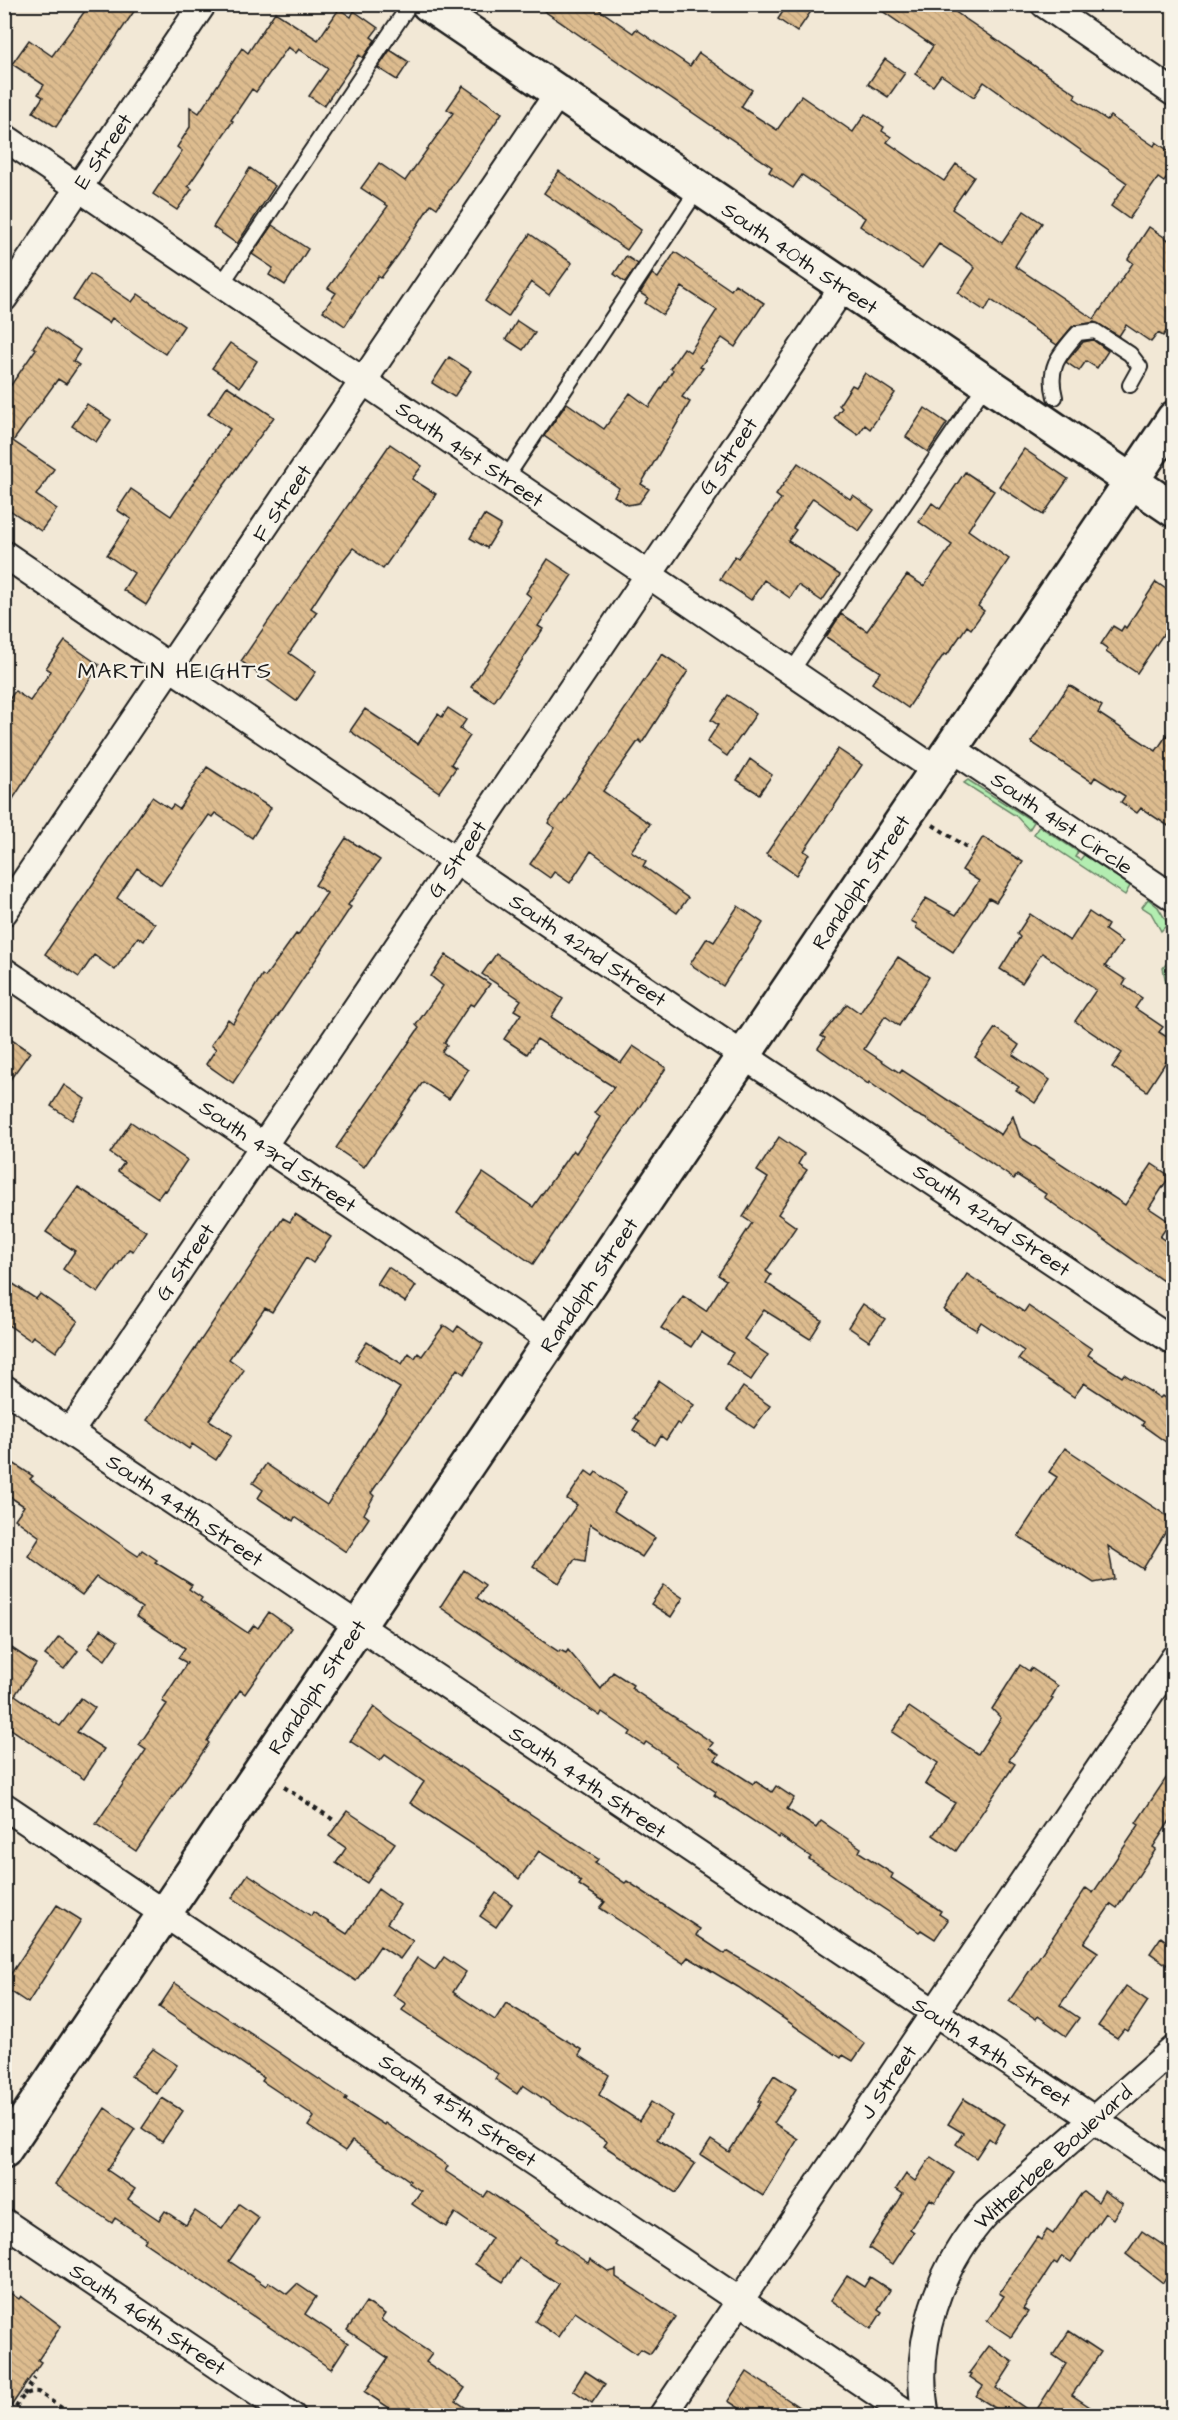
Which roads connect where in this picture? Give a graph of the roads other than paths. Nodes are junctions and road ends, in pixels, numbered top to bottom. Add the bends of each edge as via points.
1 (203, 4) edge
2 (410, 4) edge
3 (428, 4) edge
4 (1044, 4) edge
5 (558, 93) junction
6 (1173, 93) edge
7 (4, 138) edge
8 (78, 188) junction
9 (698, 189) junction
10 (221, 285) junction
11 (843, 287) junction
12 (4, 298) edge
13 (364, 381) junction
14 (986, 384) junction
15 (1130, 385) dead end
16 (1055, 397) dead end
17 (1173, 418) edge
18 (506, 478) junction
19 (1131, 482) junction
20 (1173, 510) edge
21 (4, 554) edge
22 (649, 575) junction
23 (171, 667) junction
24 (791, 672) junction
25 (944, 759) junction
26 (456, 861) junction
27 (1173, 898) edge
28 (4, 912) edge
29 (4, 971) edge
30 (744, 1055) junction
31 (263, 1146) junction
32 (552, 1340) junction
33 (1173, 1342) edge
34 (4, 1388) edge
35 (70, 1432) junction
36 (358, 1627) junction
37 (1173, 1658) edge
38 (4, 1806) edge
39 (165, 1914) junction
40 (934, 2014) junction
41 (1173, 2049) edge
42 (1093, 2119) junction
43 (4, 2151) edge
44 (1173, 2173) edge
45 (4, 2222) edge
46 (741, 2299) junction
47 (292, 2415) edge
48 (662, 2415) edge
49 (911, 2415) edge
50 (926, 2415) edge

1 - 8 street, E Street
2 - 10 lane
3 - 5 main road, South 40th Street
4 - 6 street
5 - 9 main road, South 40th Street
5 - 13 street, F Street
7 - 8 street, South 41st Street
8 - 10 street, South 41st Street
8 - 12 street, E Street
9 - 11 main road, South 40th Street
9 - 18 lane
10 - 13 street, South 41st Street
11 - 14 main road, South 40th Street
11 - 22 street, G Street
13 - 18 street, South 41st Street
13 - 23 street, F Street
14 - 19 main road, South 40th Street
14 - 24 lane
15 - 16 lane via 1140,367 1136,359 1095,331 1088,331 1078,333 1054,366 1051,380
17 - 19 main road, Randolph Street
18 - 22 street, South 41st Street
19 - 20 main road, South 40th Street
19 - 25 main road, Randolph Street
21 - 23 street, South 42nd Street
22 - 24 street, South 41st Street
22 - 26 street, G Street
23 - 26 street, South 42nd Street
23 - 28 street, F Street
24 - 25 street, South 41st Street
25 - 27 street, South 41st Circle
25 - 30 main road, Randolph Street
26 - 30 street, South 42nd Street
26 - 31 street, G Street
29 - 31 street, South 43rd Street
30 - 32 main road, Randolph Street
30 - 33 street, South 42nd Street
31 - 32 street, South 43rd Street
31 - 35 street, G Street
32 - 36 main road, Randolph Street
34 - 35 street, South 44th Street
35 - 36 street, South 44th Street
36 - 39 main road, Randolph Street
36 - 40 street, South 44th Street
37 - 40 street, J Street
38 - 39 street, South 45th Street
39 - 43 main road, Randolph Street
39 - 46 street, South 45th Street
40 - 42 street, South 44th Street
40 - 46 street, J Street
41 - 42 street, Witherbee Boulevard
42 - 44 street, South 44th Street
42 - 50 street, Witherbee Boulevard via 987,2213 952,2260 929,2324 922,2379
45 - 47 street, South 46th Street
46 - 48 street, J Street
46 - 49 street, South 45th Street

